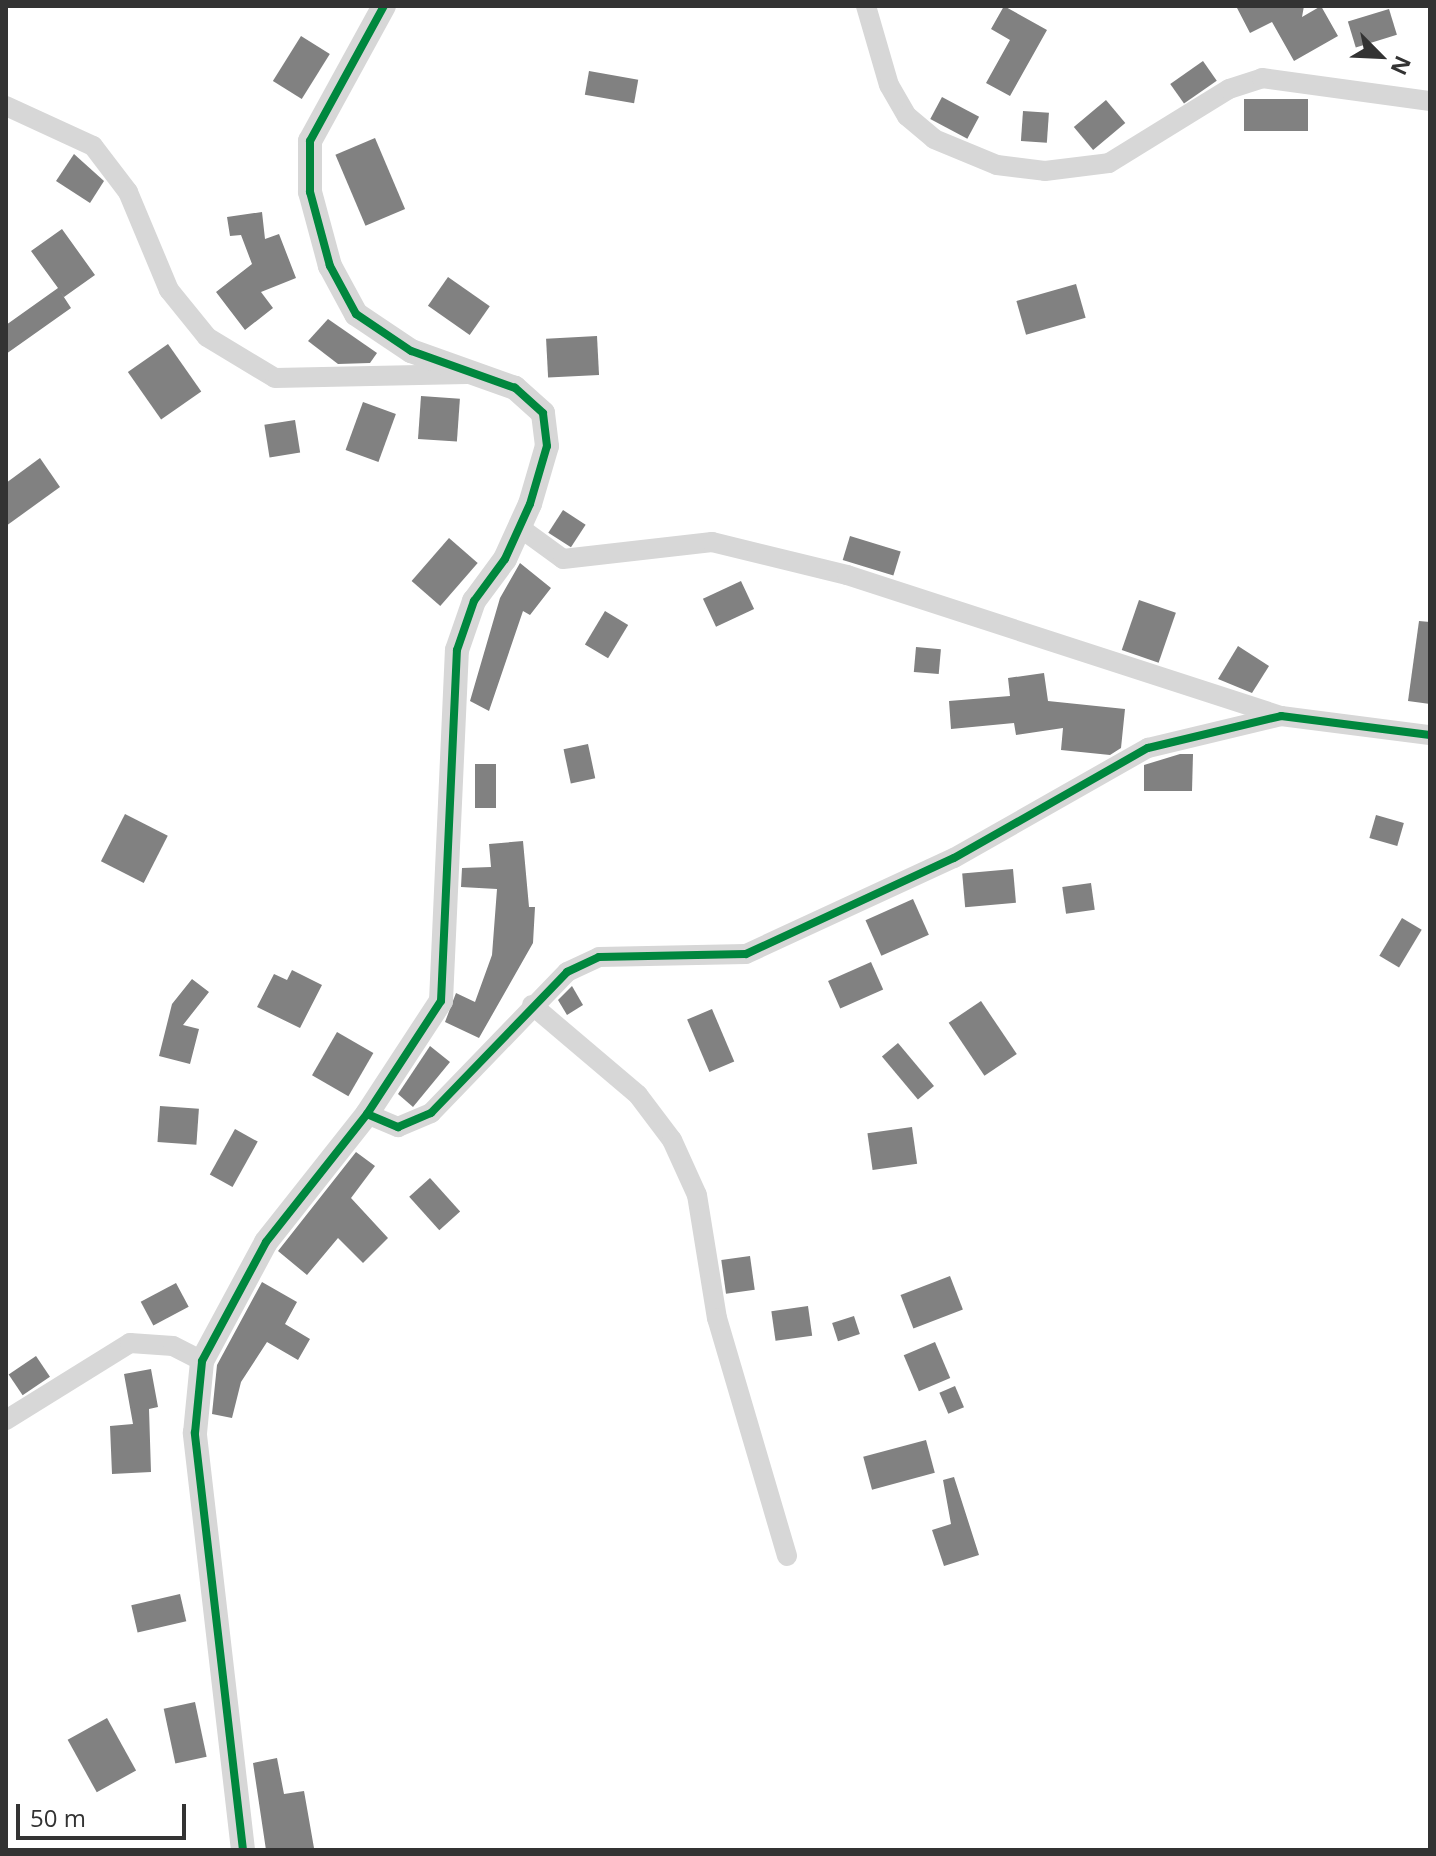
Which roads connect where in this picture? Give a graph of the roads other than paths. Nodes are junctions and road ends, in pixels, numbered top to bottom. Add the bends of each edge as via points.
1 (384, 6) edge
2 (866, 6) edge
3 (1430, 101) edge
4 (6, 106) edge
5 (472, 374) junction
6 (519, 527) junction
7 (1281, 716) junction
8 (1430, 735) edge
9 (532, 1005) junction
10 (367, 1114) junction
11 (202, 1361) junction
12 (6, 1420) edge
13 (787, 1556) dead end
14 (243, 1850) edge

1 - 5 street via 310,141 310,192 330,266 356,314 411,351
2 - 3 street via 889,85 907,116 934,139 997,165 1045,171 1109,163 1229,89 1262,78
4 - 5 street via 93,146 128,192 169,290 207,337 275,378
5 - 6 street via 515,388 543,413 547,446
6 - 7 street via 563,559 712,542 787,560
6 - 10 street via 474,601 457,650 441,1001
7 - 8 street
7 - 9 street via 1148,748 954,858 746,954 599,957 567,972
9 - 10 street via 431,1113 398,1127
9 - 13 street via 638,1095 691,1181 717,1318
10 - 11 street via 266,1242
11 - 12 street via 173,1346 130,1343
11 - 14 street via 195,1433

